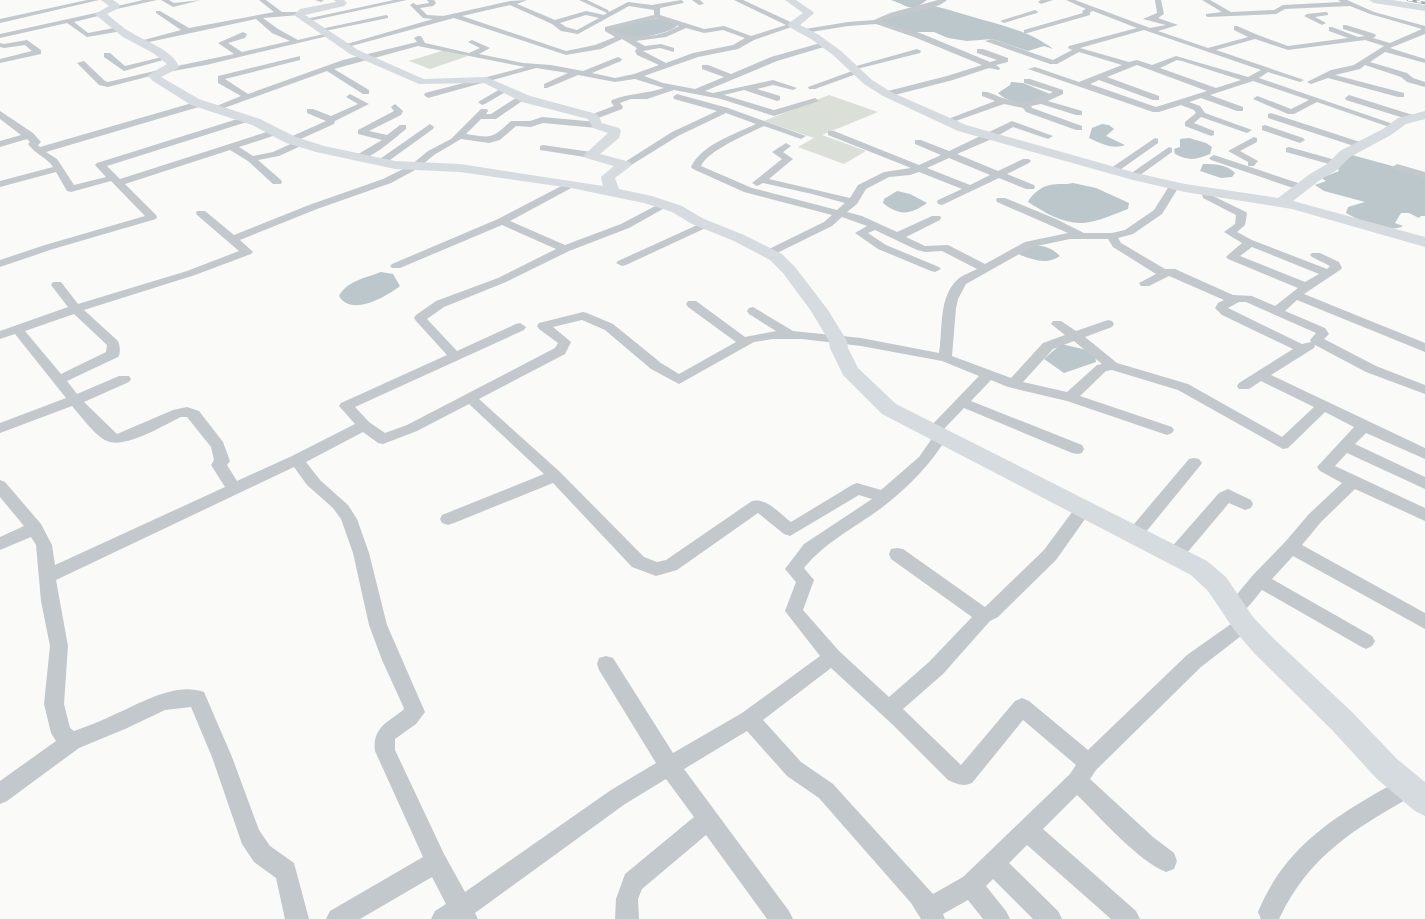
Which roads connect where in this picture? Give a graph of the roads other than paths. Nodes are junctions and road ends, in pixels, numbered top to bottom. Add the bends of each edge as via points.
1 (154, 0) edge
2 (164, 0) edge
3 (198, 0) edge
4 (262, 0) edge
5 (318, 0) edge
6 (321, 0) edge
7 (340, 0) edge
8 (404, 0) edge
9 (430, 0) edge
10 (524, 0) edge
11 (582, 0) edge
12 (644, 0) edge
13 (737, 0) edge
14 (790, 0) edge
15 (944, 0) edge
16 (1050, 0) edge
17 (1069, 0) edge
18 (1158, 0) edge
19 (1205, 0) edge
20 (1341, 0) edge
21 (1374, 0) edge
22 (681, 2) dead end
23 (1041, 2) dead end
24 (510, 3) junction
25 (628, 4) junction
26 (1350, 4) junction
27 (103, 6) edge
28 (654, 7) junction
29 (1425, 8) edge
30 (1364, 9) junction
31 (1094, 10) junction
32 (158, 12) dead end
33 (1035, 12) dead end
34 (280, 13) junction
35 (1231, 14) junction
36 (609, 15) junction
37 (1208, 15) dead end
38 (455, 16) junction
39 (657, 16) junction
40 (1019, 16) junction
41 (258, 17) junction
42 (302, 17) junction
43 (1154, 17) junction
44 (386, 18) dead end
45 (445, 18) junction
46 (2, 19) edge
47 (68, 21) junction
48 (1004, 21) dead end
49 (555, 22) junction
50 (708, 22) dead end
51 (876, 22) junction
52 (686, 23) junction
53 (1132, 23) junction
54 (1185, 23) dead end
55 (1322, 23) dead end
56 (1046, 26) junction
57 (1346, 27) dead end
58 (120, 28) junction
59 (726, 28) junction
60 (799, 28) junction
61 (1237, 28) dead end
62 (1147, 29) junction
63 (1332, 29) dead end
64 (1425, 30) edge
65 (188, 31) junction
66 (704, 31) junction
67 (324, 32) junction
68 (1027, 32) dead end
69 (243, 34) dead end
70 (0, 36) edge
71 (621, 37) junction
72 (1255, 37) junction
73 (751, 38) junction
74 (1358, 39) junction
75 (629, 40) junction
76 (989, 41) dead end
77 (140, 42) junction
78 (297, 42) junction
79 (472, 42) dead end
80 (824, 44) junction
81 (0, 45) edge
82 (344, 46) junction
83 (1390, 46) junction
84 (971, 47) dead end
85 (731, 48) junction
86 (643, 49) junction
87 (671, 50) dead end
88 (1078, 50) junction
89 (1208, 50) junction
90 (917, 51) dead end
91 (107, 55) dead end
92 (467, 55) junction
93 (241, 56) junction
94 (366, 57) junction
95 (297, 58) dead end
96 (618, 59) dead end
97 (0, 61) edge
98 (1425, 61) edge
99 (81, 63) dead end
100 (1365, 63) junction
101 (1129, 65) junction
102 (538, 66) junction
103 (667, 66) junction
104 (162, 67) junction
105 (705, 67) dead end
106 (993, 67) junction
107 (1154, 67) junction
108 (329, 69) junction
109 (1032, 69) dead end
110 (1266, 69) junction
111 (856, 70) junction
112 (580, 73) junction
113 (1327, 75) junction
114 (636, 76) junction
115 (731, 77) junction
116 (1099, 77) junction
117 (1250, 79) junction
118 (486, 80) junction
119 (1300, 80) dead end
120 (1027, 81) dead end
121 (1311, 82) dead end
122 (1081, 85) junction
123 (1425, 85) edge
124 (547, 86) dead end
125 (812, 87) dead end
126 (673, 88) junction
127 (749, 88) junction
128 (793, 88) dead end
129 (506, 90) junction
130 (663, 91) junction
131 (1216, 91) junction
132 (366, 92) dead end
133 (695, 92) junction
134 (1060, 92) junction
135 (887, 94) junction
136 (985, 94) dead end
137 (428, 95) dead end
138 (712, 95) junction
139 (1401, 95) dead end
140 (1203, 96) junction
141 (248, 97) junction
142 (522, 97) junction
143 (350, 98) dead end
144 (777, 98) dead end
145 (1156, 98) dead end
146 (1349, 98) dead end
147 (1257, 99) dead end
148 (815, 100) dead end
149 (1315, 100) junction
150 (1041, 101) junction
151 (1004, 102) junction
152 (1182, 102) junction
153 (206, 106) junction
154 (1027, 106) junction
155 (395, 107) dead end
156 (1240, 109) dead end
157 (482, 110) junction
158 (725, 110) junction
159 (310, 111) dead end
160 (1079, 113) dead end
161 (0, 114) edge
162 (774, 114) junction
163 (1200, 114) junction
164 (1271, 116) dead end
165 (1419, 117) edge
166 (247, 119) junction
167 (330, 119) junction
168 (595, 121) junction
169 (947, 121) junction
170 (760, 122) junction
171 (1292, 122) junction
172 (1395, 126) junction
173 (403, 127) dead end
174 (430, 127) dead end
175 (1079, 128) dead end
176 (1265, 128) dead end
177 (1247, 130) dead end
178 (1275, 132) junction
179 (831, 133) dead end
180 (1211, 134) dead end
181 (30, 135) junction
182 (459, 136) junction
183 (801, 136) dead end
184 (991, 136) junction
185 (1048, 136) dead end
186 (289, 138) junction
187 (389, 138) junction
188 (1254, 140) dead end
189 (1300, 140) dead end
190 (412, 141) junction
191 (1155, 141) dead end
192 (918, 142) dead end
193 (0, 144) edge
194 (1360, 145) junction
195 (786, 146) dead end
196 (232, 147) junction
197 (543, 148) dead end
198 (1169, 150) dead end
199 (1289, 150) dead end
200 (38, 151) junction
201 (952, 154) junction
202 (591, 155) junction
203 (358, 158) junction
204 (1214, 158) dead end
205 (251, 159) junction
206 (1026, 161) dead end
207 (380, 163) junction
208 (1336, 163) junction
209 (626, 164) junction
210 (414, 167) junction
211 (920, 167) junction
212 (1397, 167) dead end
213 (59, 168) junction
214 (1246, 168) junction
215 (1114, 170) junction
216 (998, 173) junction
217 (1425, 175) edge
218 (1133, 176) junction
219 (115, 180) junction
220 (761, 180) junction
221 (277, 182) dead end
222 (0, 184) edge
223 (572, 184) junction
224 (1174, 185) junction
225 (1030, 187) dead end
226 (1300, 187) junction
227 (969, 188) junction
228 (748, 190) junction
229 (1206, 191) junction
230 (613, 192) junction
231 (1001, 200) dead end
232 (853, 202) junction
233 (942, 202) dead end
234 (1280, 204) junction
235 (666, 205) junction
236 (201, 213) dead end
237 (842, 213) junction
238 (936, 218) dead end
239 (502, 221) junction
240 (706, 224) junction
241 (876, 226) junction
242 (1080, 235) junction
243 (898, 236) junction
244 (1112, 236) junction
245 (234, 239) junction
246 (1248, 242) junction
247 (1425, 242) edge
248 (565, 249) junction
249 (929, 249) junction
250 (769, 253) junction
251 (1316, 255) dead end
252 (914, 261) junction
253 (622, 263) dead end
254 (0, 264) edge
255 (396, 266) dead end
256 (984, 268) junction
257 (935, 269) dead end
258 (1171, 271) junction
259 (1327, 273) junction
260 (1145, 283) dead end
261 (57, 285) dead end
262 (1306, 286) junction
263 (1295, 295) junction
264 (1233, 300) junction
265 (692, 304) dead end
266 (76, 309) junction
267 (753, 310) dead end
268 (1277, 311) junction
269 (1057, 324) dead end
270 (1108, 324) dead end
271 (520, 327) dead end
272 (6, 330) edge
273 (790, 335) junction
274 (1076, 337) junction
275 (838, 340) junction
276 (1316, 340) junction
277 (744, 342) junction
278 (1425, 348) edge
279 (1303, 349) junction
280 (456, 357) junction
281 (945, 358) junction
282 (1112, 366) junction
283 (988, 375) junction
284 (1262, 376) junction
285 (124, 379) dead end
286 (59, 380) junction
287 (1013, 384) junction
288 (1244, 386) dead end
289 (1425, 390) edge
290 (1070, 397) junction
291 (470, 398) junction
292 (75, 400) junction
293 (962, 402) junction
294 (1323, 406) junction
295 (364, 425) junction
296 (1364, 426) junction
297 (0, 428) edge
298 (1167, 430) dead end
299 (937, 434) junction
300 (1346, 446) junction
301 (1077, 449) dead end
302 (1425, 454) edge
303 (297, 460) junction
304 (1194, 463) dead end
305 (555, 476) junction
306 (1353, 482) junction
307 (1425, 483) edge
308 (0, 486) edge
309 (234, 489) junction
310 (884, 497) junction
311 (1245, 504) dead end
312 (1084, 508) junction
313 (1425, 515) edge
314 (448, 518) dead end
315 (35, 528) junction
316 (1135, 534) junction
317 (0, 544) edge
318 (1291, 547) junction
319 (897, 554) dead end
320 (1175, 555) junction
321 (48, 576) junction
322 (1259, 580) junction
323 (984, 616) junction
324 (1238, 617) junction
325 (1425, 622) edge
326 (1366, 641) dead end
327 (832, 657) junction
328 (606, 664) dead end
329 (889, 709) junction
330 (749, 719) junction
331 (72, 741) junction
332 (1089, 763) junction
333 (669, 766) junction
334 (1077, 781) junction
335 (0, 794) edge
336 (1417, 794) edge
337 (708, 819) junction
338 (1027, 830) junction
339 (1166, 861) dead end
340 (436, 862) junction
341 (993, 863) junction
342 (971, 885) junction
343 (1270, 912) dead end
344 (931, 914) edge
345 (457, 916) edge
346 (297, 919) edge
347 (338, 919) edge
348 (627, 919) edge
349 (781, 919) edge
350 (998, 919) edge
351 (1050, 919) edge
352 (1128, 919) edge

1 - 27 street
2 - 3 street via 173,5
4 - 34 street
5 - 6 street
7 - 42 street via 341,4
8 - 42 street
9 - 45 street via 431,5 414,6 426,17
10 - 24 street
11 - 36 street
12 - 25 street
13 - 60 street
14 - 60 street via 808,13
15 - 51 street via 934,6 909,10
16 - 23 street
17 - 31 street
18 - 43 street via 1161,14
19 - 35 street
20 - 26 street
21 - 29 street
22 - 28 street
24 - 38 street
24 - 49 street
25 - 28 street
25 - 36 street
26 - 30 street
26 - 35 street
27 - 46 street
27 - 47 street
27 - 58 street
28 - 39 street via 658,8
30 - 55 street via 1308,16
30 - 64 street
31 - 53 street
31 - 56 street
32 - 65 street
33 - 40 street
34 - 41 street
34 - 42 street
35 - 37 street
36 - 49 street via 584,14
36 - 49 street via 578,32 562,28
38 - 45 street
38 - 71 street via 566,53 592,49
39 - 52 street
39 - 71 street via 608,29
40 - 48 street
40 - 56 street
41 - 65 street
41 - 78 street via 275,31
42 - 67 street
43 - 53 street
43 - 54 street
43 - 62 street via 1174,25
44 - 67 street
45 - 82 street
47 - 58 street via 87,35
47 - 70 street
50 - 59 street
51 - 60 street
51 - 106 street via 917,35
52 - 66 street
52 - 75 street via 662,34
53 - 62 street
56 - 68 street
57 - 83 street
58 - 77 street
59 - 66 street
59 - 73 street
60 - 73 street
60 - 80 street
61 - 72 street
62 - 88 street via 1072,48
62 - 89 street
63 - 74 street
64 - 83 street
65 - 77 street
66 - 85 street via 700,34
67 - 78 street
67 - 82 street
69 - 93 street via 222,43
71 - 75 street
72 - 74 street via 1288,48
72 - 89 street
73 - 85 street
74 - 83 street via 1365,38
75 - 86 street
76 - 88 street via 1050,62
77 - 104 street
78 - 93 street
79 - 92 street via 486,48
80 - 111 street
80 - 115 street via 774,58
81 - 97 street via 27,42 38,52
82 - 94 street
83 - 98 street
83 - 100 street
84 - 106 street via 1005,60
85 - 103 street via 696,55
86 - 87 street via 661,46
86 - 103 street via 639,52
88 - 101 street
89 - 110 street
90 - 111 street
91 - 104 street via 124,68
92 - 94 street via 418,41
92 - 102 street
93 - 104 street
94 - 108 street
94 - 118 street via 424,82
95 - 141 street via 221,78
96 - 112 street
99 - 104 street via 104,84 114,84
100 - 113 street
100 - 123 street via 1404,75
101 - 107 street via 1137,62
101 - 116 street
102 - 112 street
102 - 118 street
103 - 114 street
104 - 153 street via 154,76 157,79
105 - 115 street
106 - 135 street
107 - 117 street via 1176,58
107 - 131 street
108 - 132 street
108 - 141 street
109 - 122 street
110 - 117 street via 1264,73
110 - 119 street
111 - 125 street
111 - 135 street via 868,82
112 - 114 street via 615,80
112 - 124 street
113 - 121 street
113 - 139 street
114 - 126 street
115 - 133 street
116 - 122 street
116 - 145 street
117 - 131 street
117 - 149 street
118 - 129 street
118 - 137 street
120 - 134 street
122 - 134 street
122 - 152 street via 1154,109
126 - 130 street
126 - 133 street
127 - 128 street via 773,82
127 - 138 street via 739,87
127 - 144 street
129 - 142 street
129 - 157 street
130 - 158 street
130 - 168 street via 647,96 627,97 615,102 619,107
131 - 140 street
133 - 138 street
134 - 150 street
135 - 169 street
136 - 151 street
138 - 162 street
140 - 152 street
140 - 156 street
141 - 153 street
142 - 157 street via 491,117
142 - 168 street via 582,113
143 - 167 street via 365,104
146 - 165 street
147 - 149 street via 1291,112
148 - 162 street
149 - 172 street
150 - 154 street
150 - 160 street
151 - 154 street
151 - 169 street
152 - 163 street via 1197,108
153 - 166 street
153 - 200 street
154 - 175 street via 1029,110
155 - 187 street via 398,113 361,132 365,135
157 - 182 street
158 - 170 street
158 - 209 street via 675,134
159 - 167 street
161 - 181 street via 9,124
162 - 170 street
163 - 177 street
163 - 180 street via 1188,124
164 - 171 street
165 - 172 street via 1402,121
166 - 186 street
166 - 219 street via 100,165
167 - 186 street via 331,122 328,124
168 - 182 street via 540,120 531,124 514,123 499,137 493,139
168 - 202 street via 615,131 614,135
169 - 184 street
170 - 183 street
170 - 228 street via 696,164 700,169
171 - 178 street
171 - 194 street
172 - 194 street
173 - 187 street
174 - 190 street
176 - 178 street
178 - 189 street
179 - 211 street
181 - 193 street
181 - 200 street via 36,142 33,144
182 - 210 street
184 - 185 street via 1012,124
184 - 201 street
184 - 215 street
186 - 196 street
186 - 203 street
186 - 205 street via 276,154
187 - 190 street
187 - 203 street via 388,142
188 - 214 street via 1233,151 1253,161
190 - 207 street
191 - 215 street
192 - 201 street
194 - 208 street
195 - 220 street via 777,152 788,159
196 - 205 street
196 - 219 street
197 - 202 street
198 - 218 street
199 - 208 street
200 - 213 street via 54,161
201 - 211 street
201 - 216 street
202 - 209 street
203 - 207 street
204 - 214 street
205 - 221 street
206 - 216 street
207 - 210 street
208 - 226 street
209 - 230 street via 608,177
210 - 223 street via 460,168
210 - 245 street via 377,186 313,207
211 - 227 street
211 - 232 street via 907,172 887,174 862,187
212 - 217 street
213 - 219 street via 71,189
213 - 222 street
214 - 226 street
215 - 218 street
216 - 225 street
216 - 227 street
218 - 224 street
219 - 254 street via 152,217
220 - 228 street
220 - 232 street
223 - 230 street
223 - 239 street
224 - 229 street
224 - 244 street via 1158,212 1129,232
226 - 234 street
227 - 233 street
228 - 237 street
229 - 234 street
229 - 246 street via 1211,199 1242,214 1240,225 1230,232
230 - 235 street
231 - 242 street
232 - 237 street
234 - 247 street via 1293,205
235 - 240 street
235 - 248 street via 625,226
236 - 245 street
237 - 241 street
237 - 250 street via 816,230
238 - 243 street
239 - 248 street
239 - 255 street
240 - 250 street
240 - 253 street
241 - 243 street
241 - 252 street via 860,233
242 - 244 street
242 - 256 street via 1029,244
243 - 249 street via 921,248
244 - 258 street via 1117,245
245 - 266 street via 247,252 191,273 110,296
246 - 259 street
246 - 262 street via 1247,246 1232,257
248 - 280 street via 502,280 440,304 420,318
249 - 252 street
249 - 256 street via 944,247
250 - 275 street via 789,270
251 - 259 street via 1337,266
252 - 257 street
256 - 281 street via 957,287 950,308
258 - 260 street
258 - 264 street
259 - 262 street
261 - 266 street
262 - 263 street
263 - 268 street
263 - 278 street
264 - 268 street via 1244,297
264 - 279 street via 1222,306 1223,310
265 - 277 street
266 - 272 street
266 - 286 street via 113,344 113,354
267 - 273 street
268 - 276 street via 1323,332
269 - 274 street
270 - 274 street
271 - 280 street
272 - 286 street
273 - 275 street
273 - 277 street via 773,335
274 - 282 street via 1098,352
274 - 287 street via 1048,346
275 - 281 street
275 - 299 street via 850,371 890,409
276 - 279 street
276 - 289 street via 1372,369
277 - 291 street via 680,380 656,366 609,328 582,316 561,320 543,326 564,342 560,351
279 - 284 street
280 - 295 street via 346,406
281 - 283 street
282 - 290 street via 1102,368
282 - 294 street via 1183,387 1283,444
283 - 287 street
283 - 293 street
284 - 288 street
284 - 294 street
285 - 292 street
286 - 292 street
287 - 290 street
290 - 298 street
291 - 295 street via 412,428 383,439
291 - 305 street
292 - 297 street
292 - 309 street via 110,437 117,439 178,413 194,414 218,446 222,461 219,465
293 - 299 street
293 - 301 street
294 - 296 street
295 - 303 street
296 - 300 street
296 - 302 street
299 - 310 street via 924,462
299 - 312 street
300 - 306 street via 1325,468
300 - 307 street
303 - 309 street
303 - 340 street via 314,484 337,502 349,517 356,537 375,614 391,660 414,705 414,712 409,719 387,732 383,741 385,751
304 - 316 street
305 - 310 street via 638,562 656,569 671,565 758,504 790,530 857,489
305 - 314 street
306 - 313 street
306 - 318 street via 1315,518
308 - 315 street
309 - 321 street
310 - 327 street via 810,549 793,569 806,580 794,610
311 - 320 street via 1225,497
312 - 316 street
312 - 323 street via 1050,555 992,612
315 - 317 street
315 - 321 street via 44,545
316 - 320 street
318 - 322 street
318 - 325 street
319 - 323 street
320 - 324 street via 1199,568 1217,584
321 - 331 street via 50,602 59,646 54,704 61,733
322 - 324 street
322 - 326 street
323 - 329 street via 936,668
324 - 332 street
324 - 336 street via 1387,769
327 - 329 street
327 - 330 street
328 - 333 street
329 - 332 street via 955,773 965,776 1022,707
330 - 333 street
330 - 344 street via 794,770 826,791
331 - 335 street
331 - 346 street via 118,724 163,701 197,698 222,757 250,836 262,854 286,871
332 - 334 street
333 - 337 street
333 - 345 street via 618,797
334 - 338 street
334 - 339 street via 1145,845
336 - 343 street via 1357,816 1309,854 1286,882
337 - 348 street via 633,882 627,899
337 - 349 street
338 - 341 street
338 - 352 street
340 - 345 street
340 - 347 street
341 - 342 street
341 - 351 street
342 - 344 street
342 - 350 street

